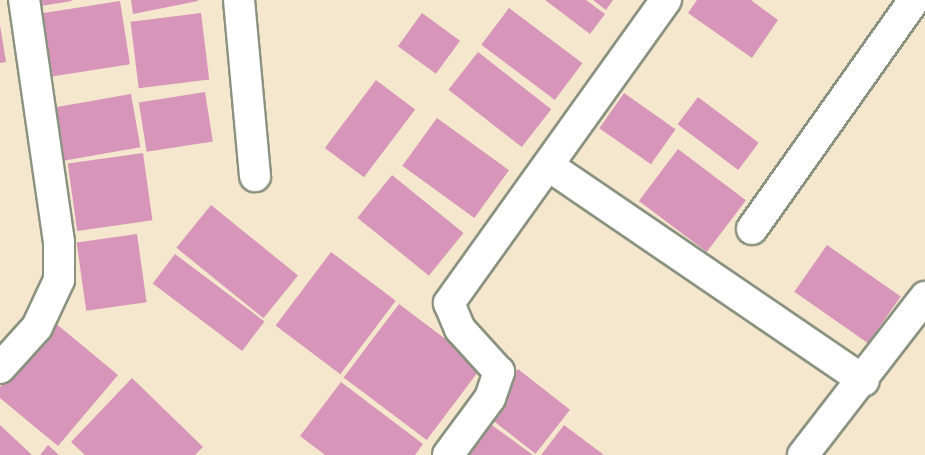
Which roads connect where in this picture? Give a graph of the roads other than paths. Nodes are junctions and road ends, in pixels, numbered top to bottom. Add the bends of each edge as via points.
1 (24, 0) edge
2 (239, 0) edge
3 (666, 0) edge
4 (914, 0) edge
5 (549, 166) junction
6 (255, 176) dead end
7 (752, 229) dead end
8 (925, 297) edge
9 (0, 368) edge
10 (864, 381) junction
11 (448, 455) edge
12 (803, 455) edge

1 - 9 street via 59,242 59,280 37,327
2 - 6 street
3 - 5 street
4 - 7 street
5 - 10 street
5 - 11 street via 449,303 460,329 500,372 490,398
8 - 10 street
10 - 12 street

